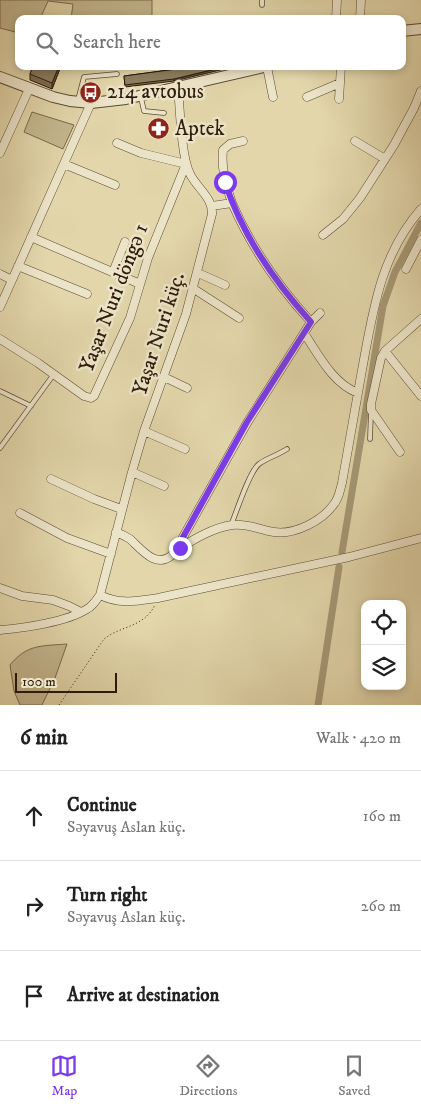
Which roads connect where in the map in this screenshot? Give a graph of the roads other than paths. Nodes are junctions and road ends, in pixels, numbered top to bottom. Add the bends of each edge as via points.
1 (262, 0) edge
2 (337, 0) edge
3 (361, 0) edge
4 (262, 5) dead end
5 (336, 15) edge
6 (360, 15) edge
7 (421, 29) edge
8 (406, 31) edge
9 (250, 70) edge
10 (269, 70) edge
11 (341, 70) edge
12 (117, 74) dead end
13 (0, 77) edge
14 (340, 83) junction
15 (178, 86) junction
16 (28, 89) junction
17 (421, 92) edge
18 (140, 96) junction
19 (273, 97) dead end
20 (307, 97) dead end
21 (339, 99) dead end
22 (78, 103) junction
23 (92, 103) junction
24 (164, 113) dead end
25 (243, 141) dead end
26 (355, 141) dead end
27 (117, 143) dead end
28 (0, 153) edge
29 (385, 159) junction
30 (64, 164) junction
31 (186, 164) junction
32 (115, 185) dead end
33 (232, 202) junction
34 (212, 206) junction
35 (421, 209) edge
36 (323, 235) dead end
37 (31, 237) junction
38 (421, 240) edge
39 (124, 242) dead end
40 (18, 266) junction
41 (406, 269) dead end
42 (112, 272) junction
43 (198, 273) junction
44 (0, 274) edge
45 (12, 280) junction
46 (140, 284) junction
47 (224, 285) dead end
48 (194, 289) junction
49 (87, 294) dead end
50 (0, 307) edge
51 (320, 314) dead end
52 (239, 318) dead end
53 (421, 319) edge
54 (311, 322) junction
55 (304, 333) junction
56 (0, 339) edge
57 (385, 351) junction
58 (54, 374) junction
59 (164, 377) junction
60 (186, 388) dead end
61 (0, 391) edge
62 (358, 392) junction
63 (421, 396) edge
64 (31, 406) junction
65 (371, 410) junction
66 (144, 431) junction
67 (370, 439) dead end
68 (0, 448) edge
69 (286, 449) dead end
70 (185, 450) dead end
71 (400, 452) dead end
72 (132, 472) junction
73 (51, 479) dead end
74 (164, 486) dead end
75 (121, 509) junction
76 (20, 513) dead end
77 (231, 525) junction
78 (116, 532) junction
79 (421, 538) edge
80 (180, 548) junction
81 (111, 554) junction
82 (0, 588) edge
83 (100, 595) junction
84 (81, 612) junction
85 (0, 630) edge

1 - 4 lane
2 - 5 street
3 - 6 street
7 - 8 street
9 - 15 street
10 - 19 street
11 - 14 street
12 - 22 lane via 84,77
13 - 16 street
14 - 20 street
14 - 21 street
15 - 18 street
15 - 31 street
16 - 22 street
16 - 28 street
17 - 29 street
18 - 23 street
18 - 24 lane via 144,111
22 - 23 street
23 - 30 street
25 - 33 street via 230,144 223,150 225,182
26 - 29 street
27 - 31 street via 141,153
29 - 36 street via 343,219
30 - 32 street
30 - 37 street
31 - 34 street
31 - 46 street, Yaşar Nuri döngə 1
33 - 34 street
33 - 54 street via 271,273
34 - 43 street, Yaşar Nuri küç.
35 - 62 street via 389,257 374,303
37 - 40 street
37 - 42 street
38 - 41 street
39 - 42 street
40 - 45 street
40 - 49 street
42 - 46 street
43 - 47 street
43 - 48 street, Yaşar Nuri küç.
44 - 45 street
45 - 50 street
46 - 58 street, Yaşar Nuri döngə 1 via 130,318 94,396 84,396
48 - 52 street
48 - 59 street, Yaşar Nuri küç.
51 - 54 street
53 - 57 street
54 - 55 street
55 - 62 street via 330,371 347,388
55 - 80 street via 247,422
56 - 58 street, Yaşar Nuri döngə 1
57 - 63 street
57 - 65 street
58 - 64 lane
59 - 60 street
59 - 66 street, Yaşar Nuri küç.
61 - 64 lane
62 - 77 street via 342,482 334,504 306,526 290,531 275,532 252,525
64 - 68 lane
65 - 67 lane
65 - 71 street
66 - 70 street
66 - 72 street, Yaşar Nuri küç.
69 - 77 lane via 260,463 253,471
72 - 74 street
72 - 75 street, Yaşar Nuri küç.
73 - 75 street
75 - 78 street, Yaşar Nuri küç.
76 - 81 street via 67,538
77 - 80 street via 204,534
78 - 80 street via 152,559 160,561
78 - 81 street, Yaşar Nuri küç.
79 - 83 street via 349,557 158,598 121,602
81 - 83 street, Yaşar Nuri küç.
82 - 84 street via 22,596 53,600
83 - 84 street
84 - 85 street via 35,626

